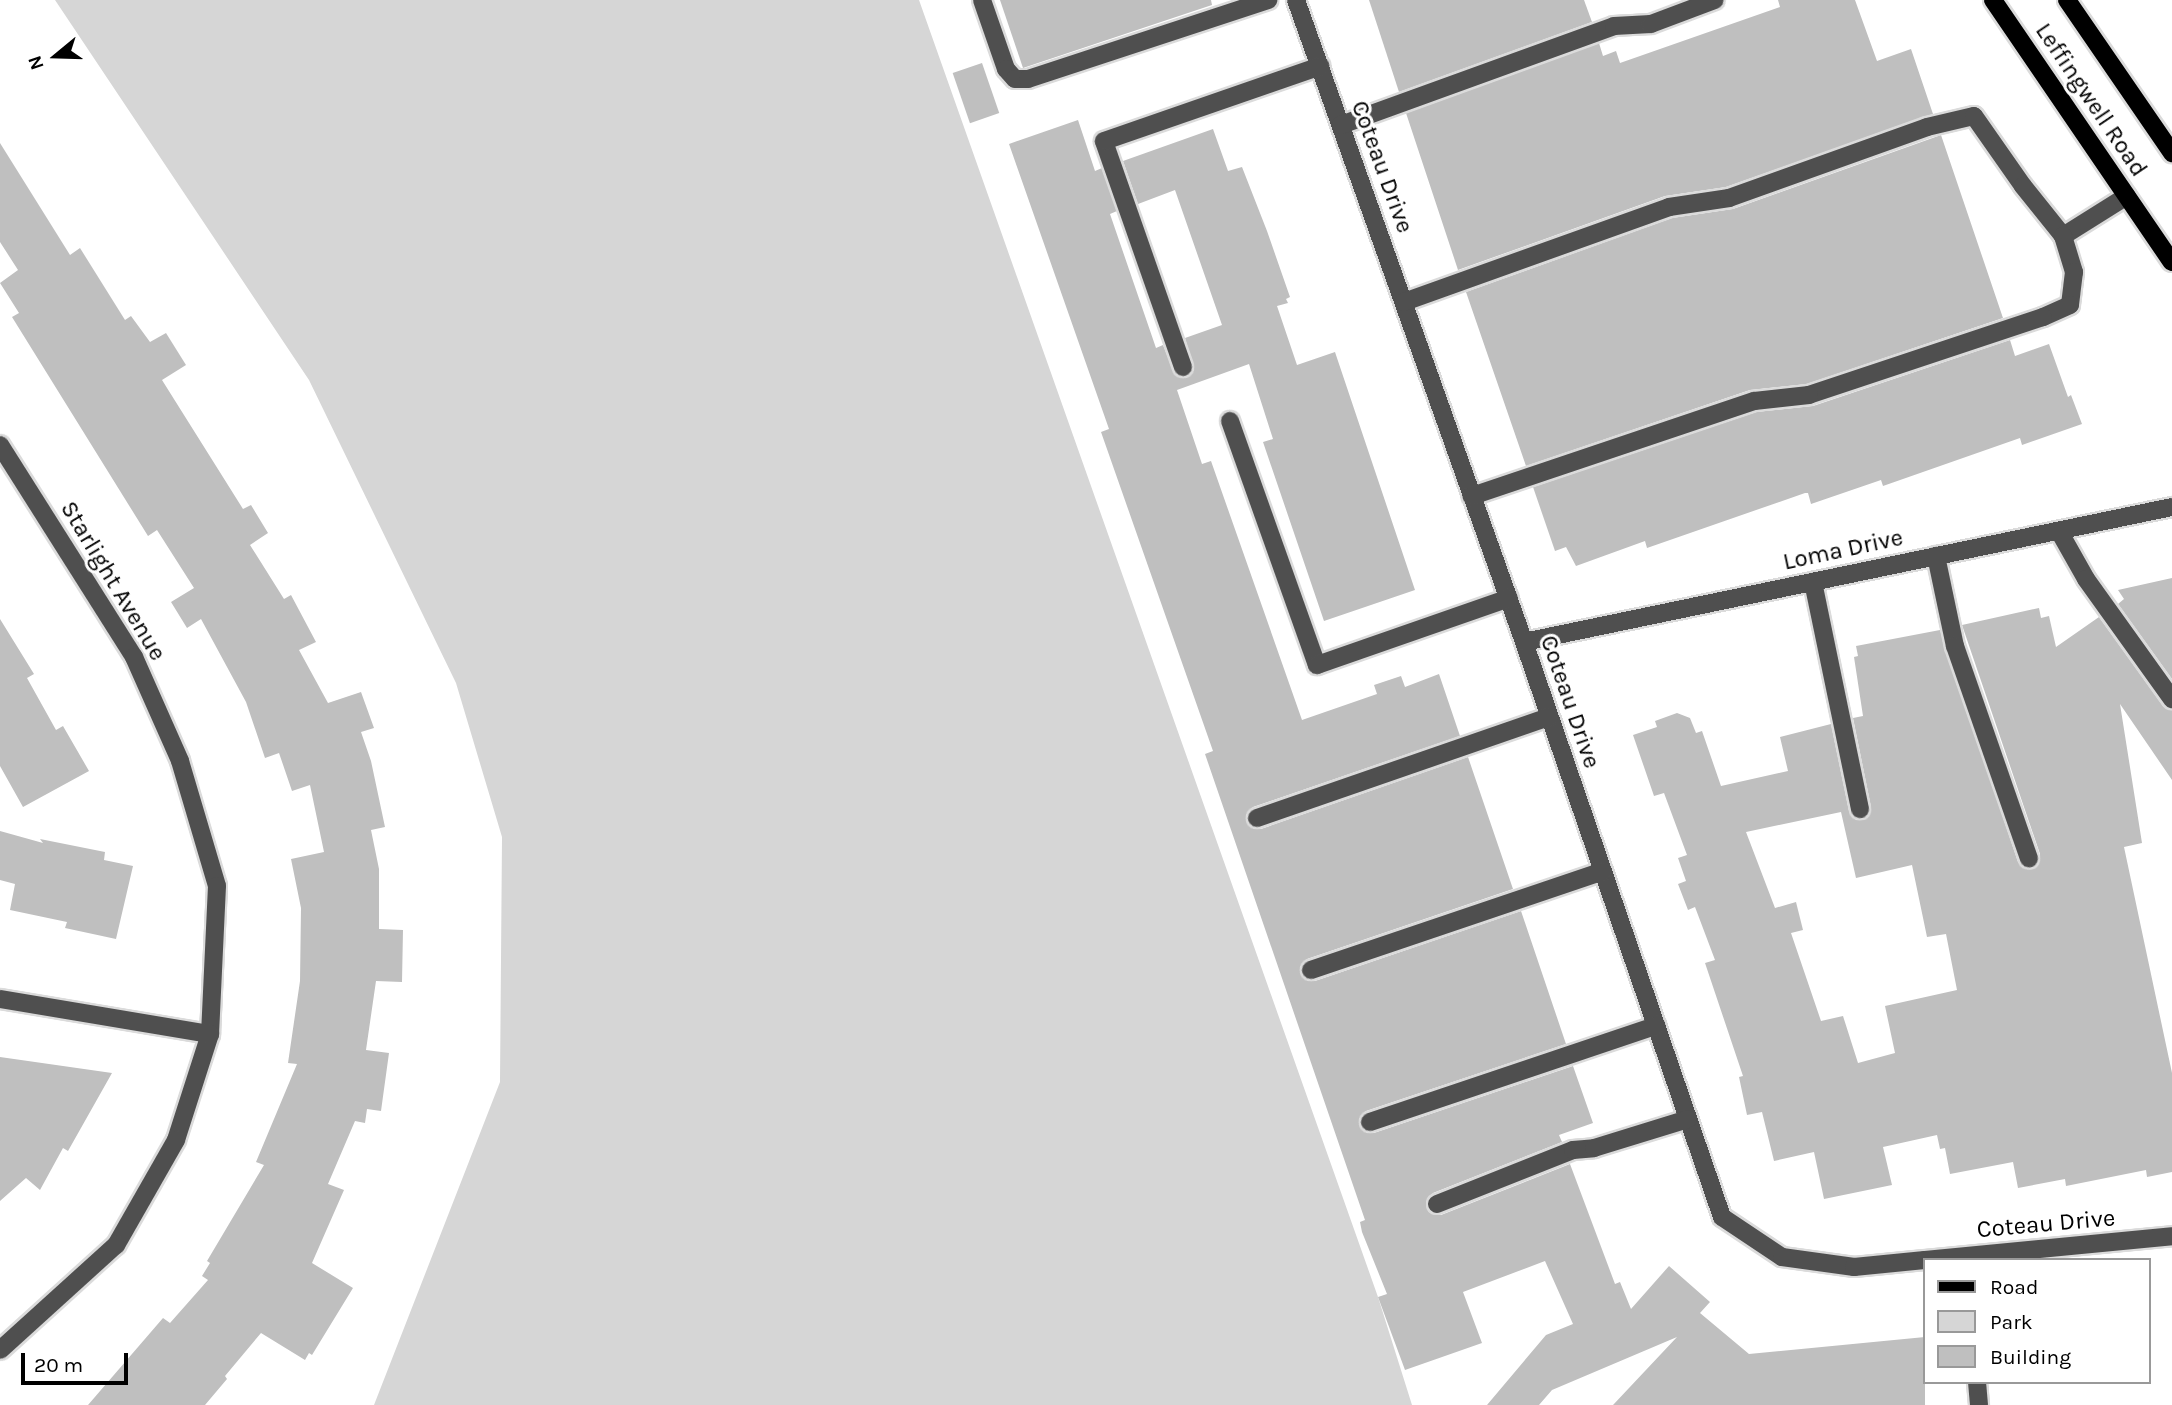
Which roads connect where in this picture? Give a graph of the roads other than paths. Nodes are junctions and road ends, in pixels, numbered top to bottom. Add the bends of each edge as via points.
1 (982, 0) edge
2 (1268, 0) edge
3 (1296, 0) edge
4 (1716, 0) edge
5 (1993, 0) edge
6 (2067, 0) edge
7 (1320, 66) junction
8 (1341, 125) junction
9 (2172, 153) edge
10 (2127, 197) junction
11 (2063, 236) junction
12 (2172, 262) edge
13 (1404, 302) junction
14 (1183, 367) dead end
15 (1230, 421) dead end
16 (0, 445) edge
17 (1472, 496) junction
18 (2172, 508) edge
19 (2059, 531) junction
20 (1936, 556) junction
21 (1813, 582) junction
22 (1508, 598) junction
23 (1524, 642) junction
24 (2172, 699) edge
25 (1549, 717) junction
26 (1860, 809) dead end
27 (1257, 818) dead end
28 (2029, 858) dead end
29 (1603, 871) junction
30 (1311, 970) dead end
31 (0, 999) edge
32 (1656, 1026) junction
33 (211, 1034) junction
34 (1688, 1119) junction
35 (1370, 1122) dead end
36 (1437, 1204) dead end
37 (2172, 1236) edge
38 (1966, 1258) edge
39 (1924, 1260) edge
40 (0, 1350) edge
41 (1977, 1384) edge
42 (1979, 1405) edge

1 - 2 street via 1006,69 1015,79 1028,79
3 - 7 street, Coteau Drive
4 - 8 street via 1651,24 1614,26
5 - 10 main road, Leffingwell Road
6 - 9 main road, Leffingwell Road
7 - 8 street, Coteau Drive
7 - 14 street via 1104,141
8 - 13 street, Coteau Drive
10 - 11 street
10 - 12 main road, Leffingwell Road
11 - 13 street via 1974,116 1927,127 1729,198 1669,206
11 - 17 street via 2074,272 2070,305 2043,317 1809,395 1754,401
13 - 17 street, Coteau Drive
15 - 22 street via 1317,665
16 - 33 street, Starlight Avenue via 134,657 180,761 217,886
17 - 22 street, Coteau Drive
18 - 19 street, Loma Drive
19 - 20 street, Loma Drive
19 - 24 street via 2085,579
20 - 21 street, Loma Drive
20 - 28 street via 1955,646
21 - 23 street, Loma Drive
21 - 26 street
22 - 23 street, Coteau Drive
23 - 25 street, Coteau Drive
25 - 27 street
25 - 29 street, Coteau Drive
29 - 30 street
29 - 32 street, Coteau Drive
31 - 33 street
32 - 34 street, Coteau Drive
32 - 35 street
33 - 40 street, Starlight Avenue via 176,1140 116,1244
34 - 36 street via 1594,1148 1573,1150
34 - 39 street, Coteau Drive via 1722,1217 1782,1256 1854,1267
37 - 38 street, Coteau Drive
41 - 42 street

